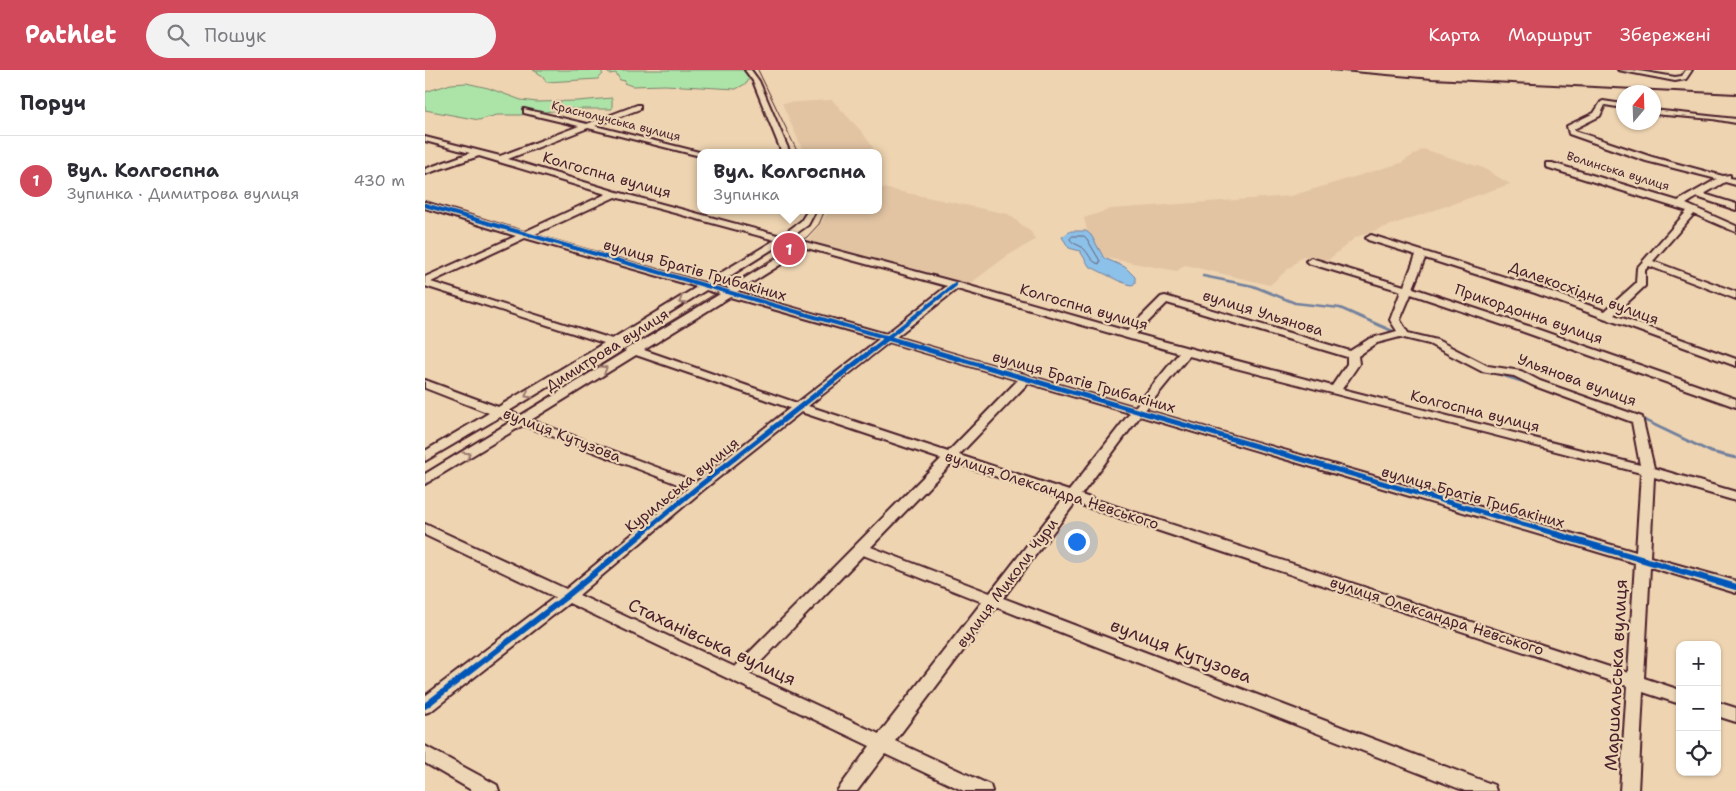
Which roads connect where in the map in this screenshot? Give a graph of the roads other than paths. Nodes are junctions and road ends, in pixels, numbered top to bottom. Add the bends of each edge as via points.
1 (748, 70) edge
2 (1621, 70) edge
3 (1689, 70) edge
4 (1616, 105) edge
5 (637, 107) dead end
6 (527, 111) dead end
7 (1661, 113) edge
8 (1736, 121) edge
9 (588, 126) junction
10 (425, 140) edge
11 (784, 149) edge
12 (479, 153) junction
13 (697, 153) edge
14 (500, 159) junction
15 (1549, 165) dead end
16 (425, 172) edge
17 (1736, 174) edge
18 (1723, 178) junction
19 (1736, 182) edge
20 (614, 194) junction
21 (1696, 194) junction
22 (1679, 204) junction
23 (425, 205) edge
24 (1736, 207) edge
25 (1693, 210) junction
26 (811, 214) edge
27 (1736, 229) edge
28 (524, 235) junction
29 (1371, 238) dead end
30 (783, 239) junction
31 (805, 245) junction
32 (1422, 253) junction
33 (1311, 261) dead end
34 (1648, 262) junction
35 (425, 282) edge
36 (955, 285) junction
37 (706, 286) junction
38 (1406, 288) junction
39 (728, 292) junction
40 (1736, 296) edge
41 (1606, 316) junction
42 (1399, 334) junction
43 (1129, 335) junction
44 (887, 338) junction
45 (614, 343) junction
46 (633, 350) junction
47 (1186, 352) junction
48 (1352, 355) junction
49 (1736, 363) edge
50 (1027, 378) junction
51 (425, 384) edge
52 (1335, 390) junction
53 (1736, 403) edge
54 (798, 407) junction
55 (1138, 411) junction
56 (500, 412) junction
57 (523, 420) junction
58 (951, 456) junction
59 (425, 457) edge
60 (1648, 471) junction
61 (425, 480) edge
62 (698, 487) junction
63 (1073, 496) junction
64 (1736, 496) edge
65 (425, 529) edge
66 (861, 549) junction
67 (1643, 560) junction
68 (1736, 587) edge
69 (567, 596) junction
70 (994, 599) junction
71 (737, 676) junction
72 (1636, 682) junction
73 (1676, 696) edge
74 (425, 706) edge
75 (1721, 710) edge
76 (1736, 715) edge
77 (883, 745) junction
78 (425, 754) edge
79 (490, 791) edge
80 (846, 791) edge
81 (983, 791) edge
82 (1487, 791) edge
83 (1629, 791) edge

1 - 11 street via 756,81
2 - 3 street via 1675,79 1684,78
4 - 18 street via 1603,103 1597,114 1570,128 1572,132 1649,159
5 - 9 street
6 - 9 street, Краснолучська вулиця
7 - 8 street
9 - 13 street, Краснолучська вулиця
9 - 14 street
10 - 12 street, Колгоспна вулиця
12 - 14 street, Колгоспна вулиця
12 - 16 street
14 - 20 street, Колгоспна вулиця
15 - 22 street, Волинська вулиця
17 - 18 street
18 - 19 street
18 - 21 street
20 - 28 street
20 - 30 street, Колгоспна вулиця
21 - 22 street
21 - 24 street
22 - 25 street, Волинська вулиця
23 - 28 street, вулиця Братів Грибакіних
25 - 27 street, Волинська вулиця
25 - 34 street
26 - 30 street, Димитрова вулиця
28 - 35 street
28 - 37 street, вулиця Братів Грибакіних
29 - 32 street, Далекосхідна вулиця
30 - 31 street, Колгоспна вулиця
30 - 37 street, Димитрова вулиця
31 - 36 street, Колгоспна вулиця
31 - 39 street, Димитрова вулиця
32 - 38 street
32 - 41 street, Далекосхідна вулиця
33 - 38 street, Прикордонна вулиця
34 - 40 street
34 - 41 street via 1640,270 1641,284
35 - 45 street, вулиця Олександра Невського
36 - 43 street, Колгоспна вулиця
36 - 44 street, Курильська вулиця
37 - 39 street, вулиця Братів Грибакіних
37 -> 45 street, Димитрова вулиця
38 - 42 street via 1395,320 1403,333
38 - 53 street, Прикордонна вулиця
39 - 44 street, вулиця Братів Грибакіних
39 - 46 street, Димитрова вулиця
41 - 49 street, Далекосхідна вулиця
42 - 48 street via 1373,341
42 - 60 street, Ульянова вулиця via 1433,342 1485,369 1517,373 1638,420
43 - 47 street, Колгоспна вулиця
43 - 48 street, вулиця Ульянова via 1165,299
44 - 50 street, вулиця Братів Грибакіних
44 - 54 street, Курильська вулиця
45 - 46 street, вулиця Олександра Невського
45 -> 56 street, Димитрова вулиця
46 - 54 street, вулиця Олександра Невського
57 -> 46 street, Димитрова вулиця
47 - 52 street, Колгоспна вулиця
47 - 55 street, вулиця Миколи Чури
48 - 52 street via 1353,364
50 - 55 street, вулиця Братів Грибакіних
50 - 58 street
51 - 56 street, вулиця Кутузова
52 - 60 street, Колгоспна вулиця
54 - 58 street, вулиця Олександра Невського
54 - 62 street, Курильська вулиця
55 - 63 street, вулиця Миколи Чури
55 - 67 street, вулиця Братів Грибакіних
56 - 57 street, вулиця Кутузова
56 - 59 street, Димитрова вулиця
61 -> 57 street, Димитрова вулиця
57 - 62 street, вулиця Кутузова
58 - 63 street, вулиця Олександра Невського
58 - 66 street
60 - 64 street, Колгоспна вулиця
60 - 67 street, Маршальська вулиця
62 - 69 street, Курильська вулиця
63 - 70 street, вулиця Миколи Чури
63 - 72 street, вулиця Олександра Невського
65 - 69 street, Стаханівська вулиця
66 - 70 street, вулиця Кутузова
66 - 71 street
67 - 68 street, вулиця Братів Грибакіних
67 - 72 street, Маршальська вулиця
69 - 71 street, Стаханівська вулиця
69 - 74 street, Курильська вулиця
70 - 77 street, вулиця Миколи Чури
70 - 82 street, вулиця Кутузова
71 - 77 street, Стаханівська вулиця
72 - 73 street, вулиця Олександра Невського
72 - 83 street, Маршальська вулиця
75 - 76 street
77 - 80 street, вулиця Миколи Чури
77 - 81 street, Стаханівська вулиця
78 - 79 street

